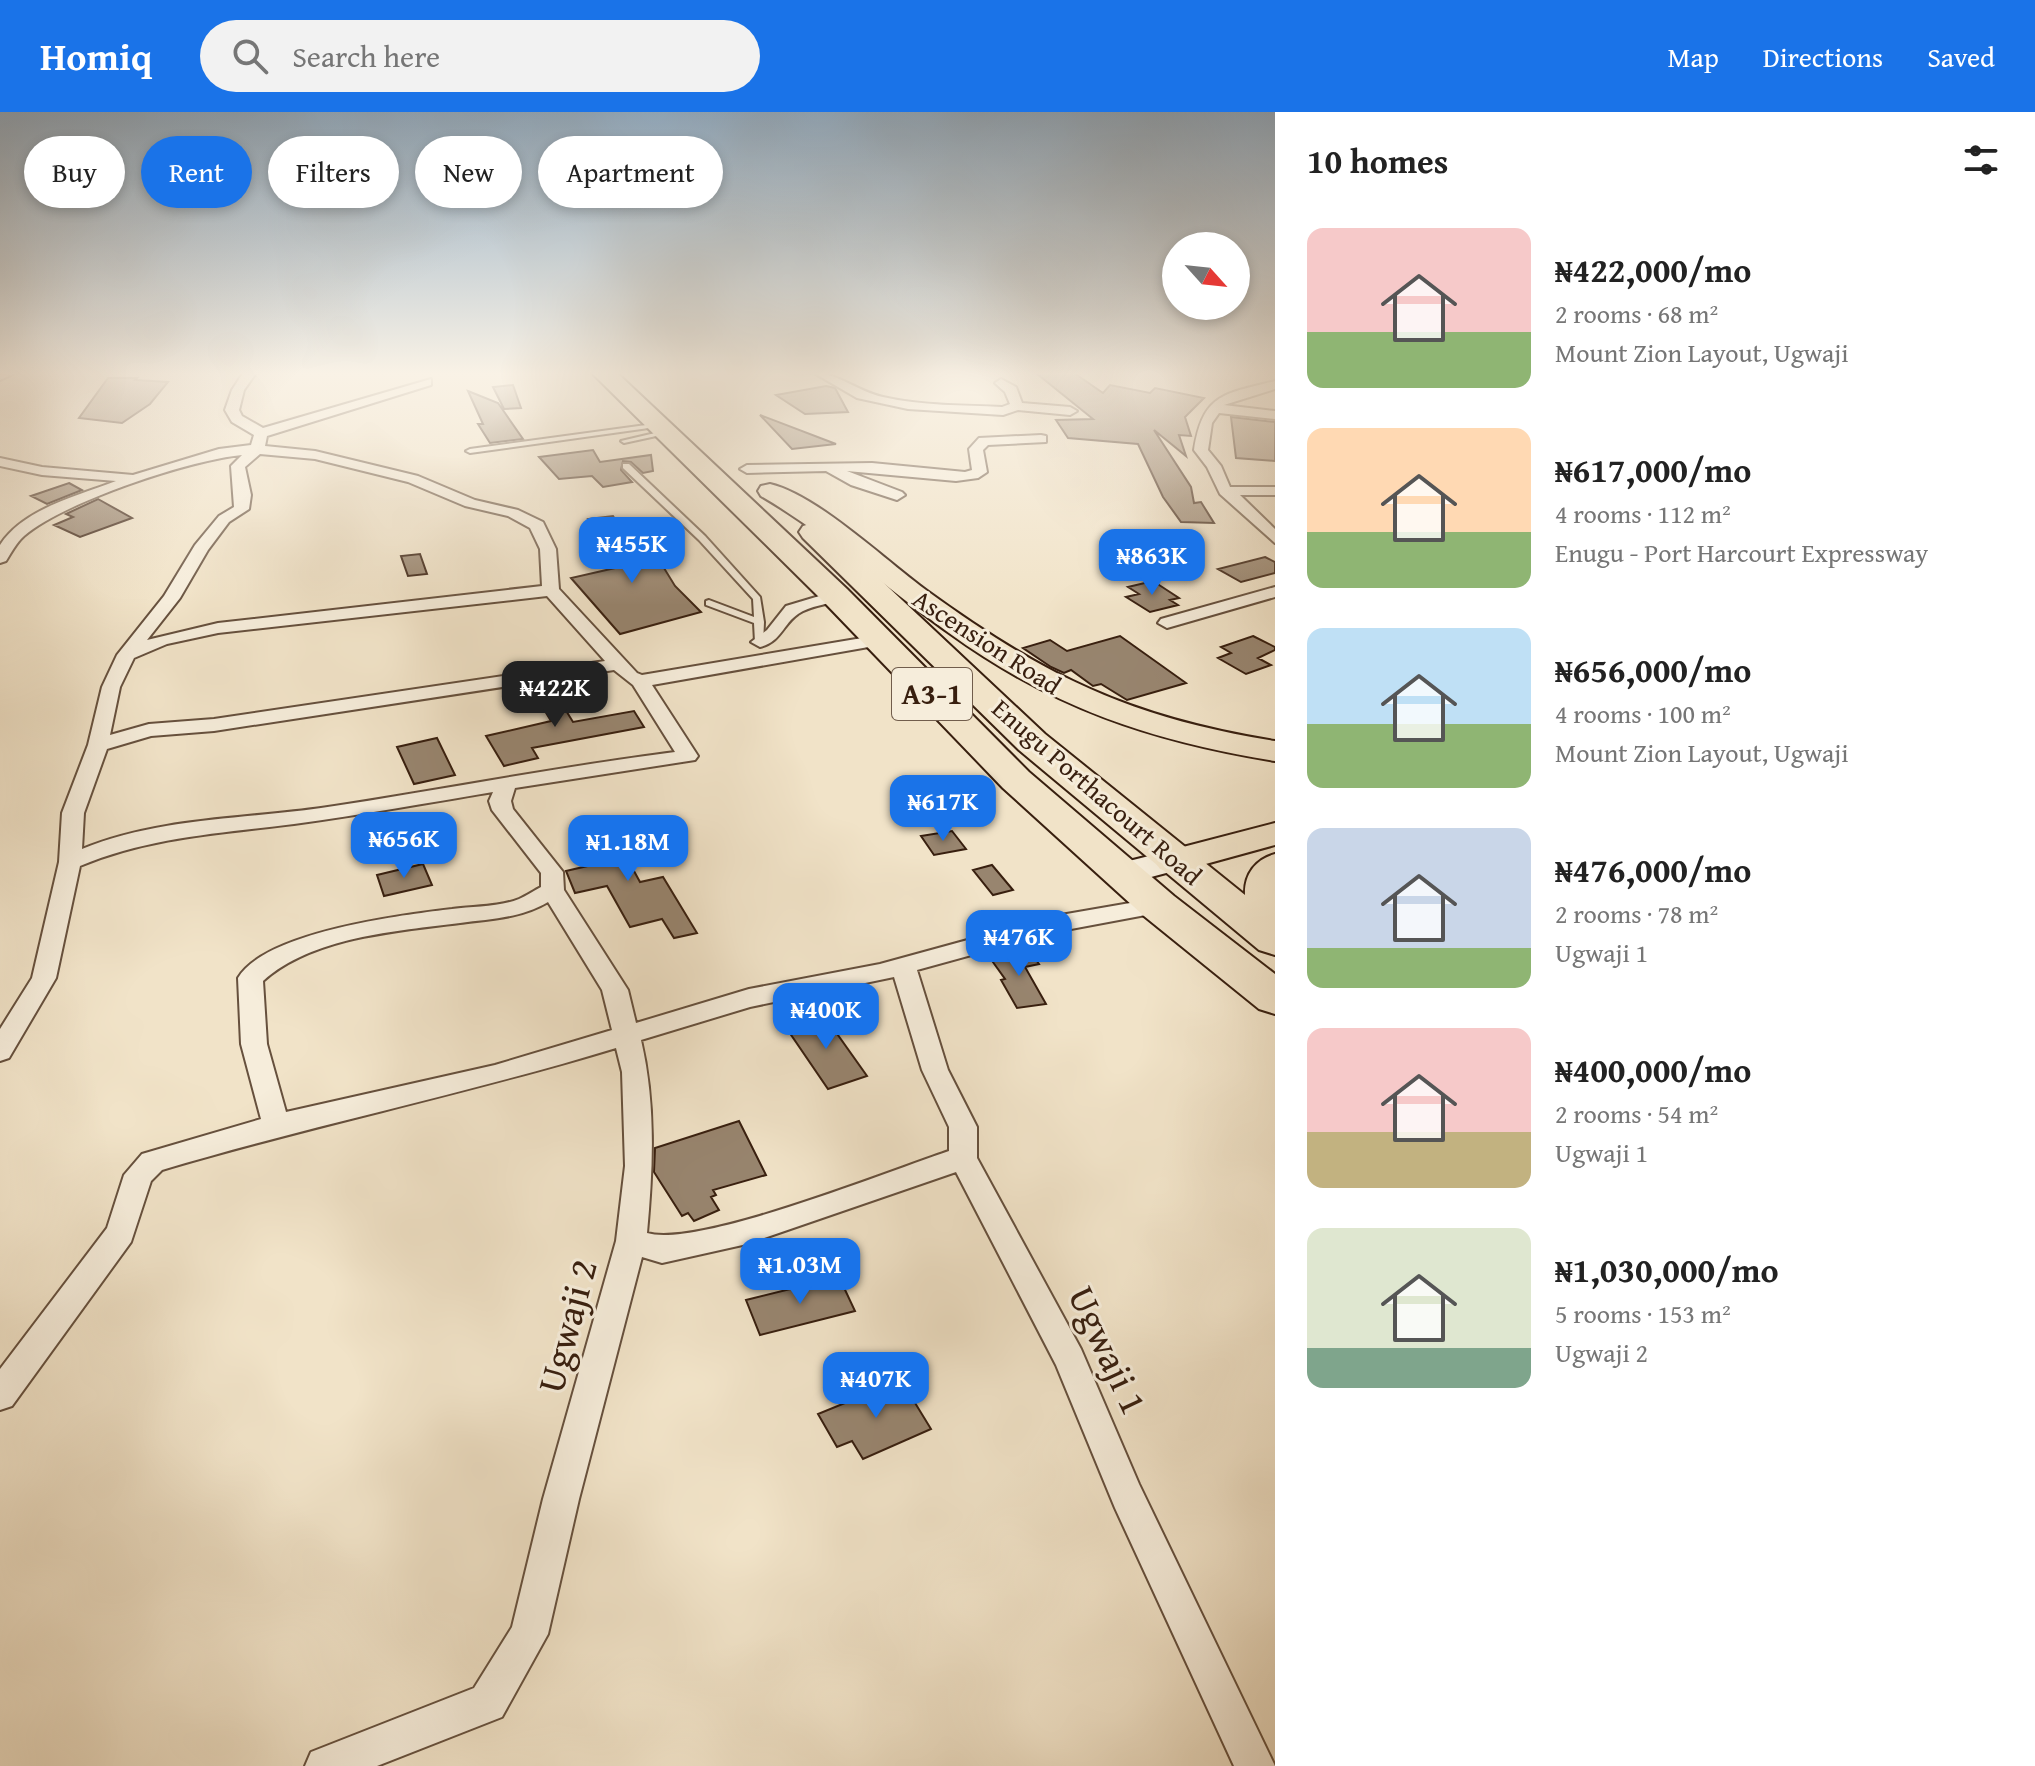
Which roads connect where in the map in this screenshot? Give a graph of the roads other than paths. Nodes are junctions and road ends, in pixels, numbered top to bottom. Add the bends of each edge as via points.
1 (238, 450) edge
2 (250, 450) edge
3 (278, 450) edge
4 (477, 450) edge
5 (687, 450) edge
6 (726, 450) edge
7 (976, 450) edge
8 (1201, 450) edge
9 (470, 451) dead end
10 (0, 462) edge
11 (626, 466) dead end
12 (830, 467) junction
13 (143, 478) junction
14 (758, 480) junction
15 (1225, 491) junction
16 (1275, 491) edge
17 (897, 495) dead end
18 (1275, 538) edge
19 (0, 558) edge
20 (551, 590) junction
21 (1275, 592) edge
22 (836, 596) junction
23 (709, 603) dead end
24 (760, 622) junction
25 (1167, 623) dead end
26 (880, 640) junction
27 (760, 642) joint
28 (126, 655) junction
29 (619, 664) junction
30 (640, 681) junction
31 (98, 745) junction
32 (1275, 751) edge
33 (507, 781) junction
34 (1275, 834) edge
35 (1173, 861) junction
36 (70, 862) junction
37 (1275, 867) edge
38 (1121, 874) junction
39 (552, 890) junction
40 (1159, 906) junction
41 (1275, 917) edge
42 (1275, 940) edge
43 (903, 966) junction
44 (1275, 998) edge
45 (626, 1033) junction
46 (0, 1051) edge
47 (276, 1125) junction
48 (963, 1158) junction
49 (631, 1241) junction
50 (0, 1395) edge
51 (325, 1766) edge
52 (1255, 1766) edge

1 - 13 street via 179,463
2 - 28 street via 238,466 241,509 224,519 207,540
3 - 20 street via 399,475 524,518 543,535
4 - 9 lane
5 - 22 highway, A3-1
6 - 14 highway, Enugu Porthacourt Road / A3-1
7 - 12 street via 976,475
8 - 15 street
10 - 13 street
11 - 24 lane via 757,599
12 - 14 street
12 - 17 street
13 - 19 street via 65,506 26,527
14 - 32 main road, Ascension Road via 1044,684 1109,713 1168,731
14 - 35 highway, Enugu Porthacourt Road / A3-1 via 1032,742
15 - 16 street
15 - 18 street
20 - 28 street via 207,629
20 - 29 street
21 - 25 street
22 - 26 highway, A3-1
22 - 27 street via 792,610
23 - 24 lane
24 - 27 lane
26 - 30 street
26 - 38 highway, A3-1 via 1016,780
28 - 31 street via 104,710
29 - 30 street
29 - 31 street via 214,725 149,730
30 - 33 street via 688,756
31 - 36 street via 73,813
33 - 36 street via 223,826 99,850
33 - 39 street, Ugwaji 2 via 500,801 503,810 552,872
34 - 35 main road
35 - 38 street
35 - 42 highway, Enugu Porthacourt Road / A3-1
36 - 46 street via 44,978
37 - 41 highway via 1268,875 1265,897
38 - 40 highway, A3-1
39 - 45 street, Ugwaji 2 via 615,990
39 - 47 street via 507,910 358,931 258,968 250,978 252,1030
40 - 43 street via 1055,924
40 - 44 highway, A3-1
43 - 45 street via 749,998
43 - 48 street, Ugwaji 1 via 935,1070 963,1127
45 - 47 street via 495,1075
45 - 49 street, Ugwaji 2 via 635,1072 639,1166
47 - 50 street via 143,1169 120,1233
48 - 49 street via 747,1232 662,1250
48 - 52 street, Ugwaji 1 via 1070,1359 1127,1496
49 - 51 street, Ugwaji 2 via 529,1634 488,1703

